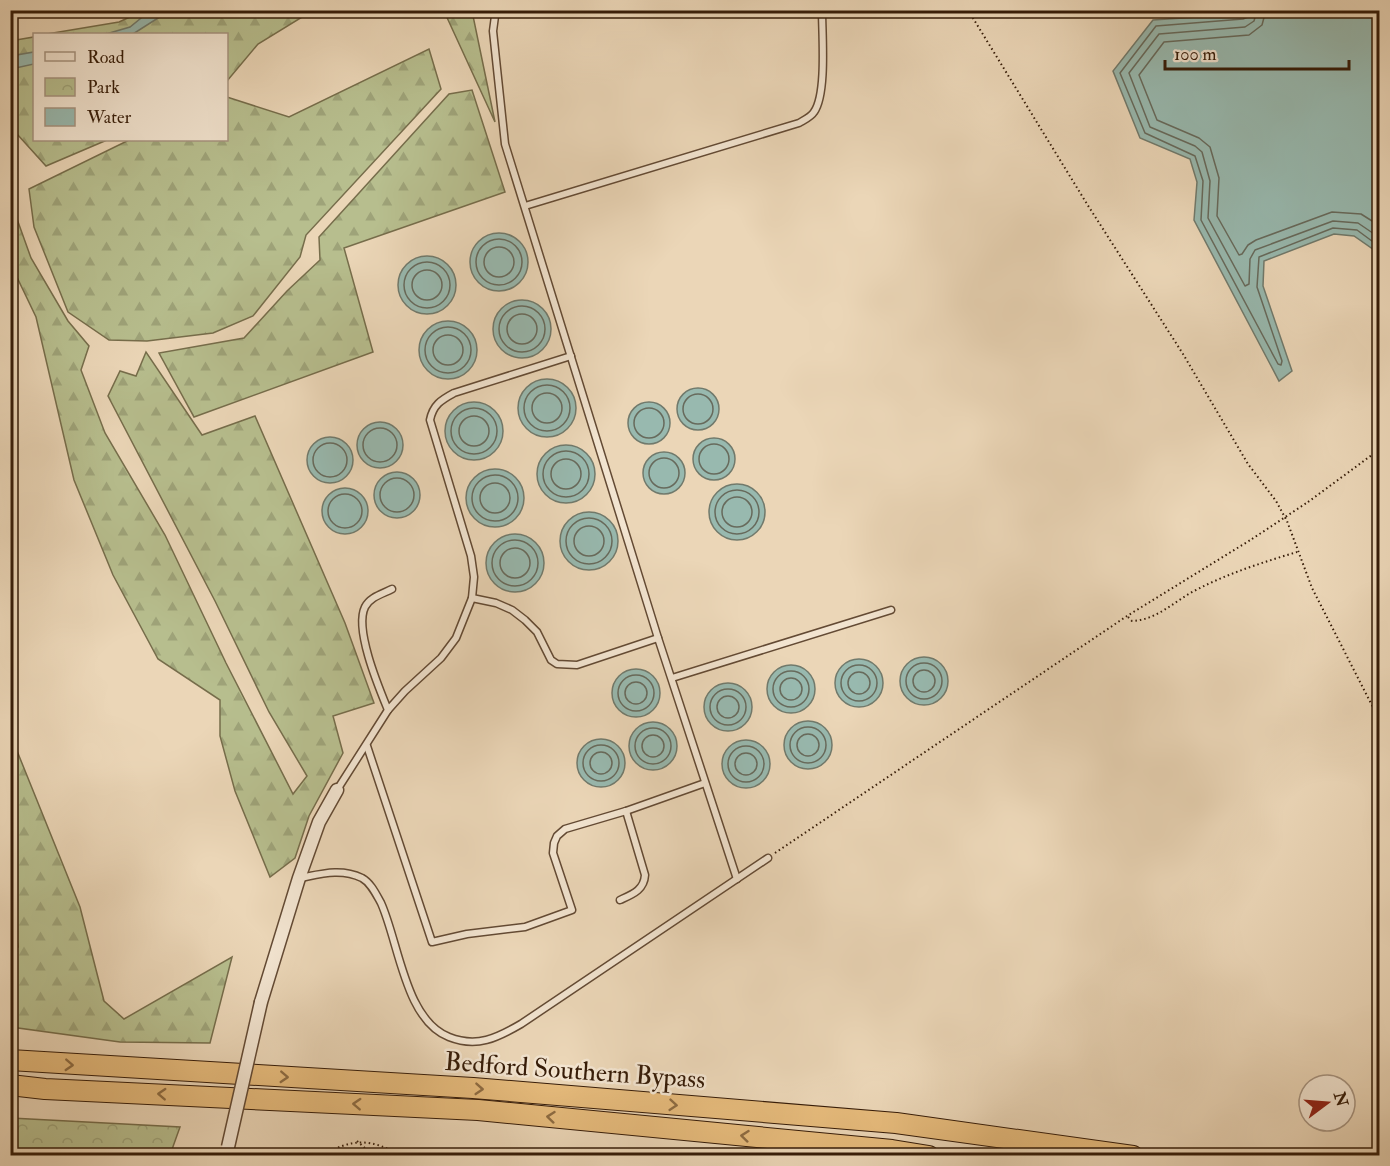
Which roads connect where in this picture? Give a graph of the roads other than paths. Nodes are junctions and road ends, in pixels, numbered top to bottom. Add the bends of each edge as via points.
1 (501, 10) edge
2 (822, 10) edge
3 (525, 206) junction
4 (571, 356) junction
5 (392, 589) dead end
6 (472, 598) junction
7 (891, 610) dead end
8 (658, 638) junction
9 (672, 678) junction
10 (388, 710) junction
11 (367, 746) junction
12 (705, 783) junction
13 (337, 790) joint
14 (626, 811) junction
15 (768, 858) road end
16 (299, 878) junction
17 (737, 879) junction
18 (620, 900) dead end
19 (10, 1060) edge
20 (10, 1085) edge
21 (226, 1151) edge
22 (929, 1155) edge
23 (1133, 1155) edge

1 - 3 lane via 495,16 493,31 505,144
2 - 3 lane via 821,85 813,114 799,123
3 - 4 lane
4 - 6 lane via 454,393 439,401 432,411 430,420 471,556
4 - 8 lane
5 - 10 lane via 369,602 362,623
6 - 8 lane via 496,603 525,620 557,664 577,665
6 - 10 lane via 456,638 441,658
7 - 9 lane
8 - 9 lane
9 - 12 lane
10 - 11 lane
11 - 13 lane
11 - 14 lane via 432,942 525,927 572,910 553,853 557,836 565,829
12 - 14 lane
12 - 17 lane
13 - 16 street via 319,822
14 - 18 lane via 645,875 639,890
15 - 17 lane
16 - 17 lane via 346,872 364,879 386,914 414,1001 426,1022 440,1034 477,1042 498,1037 521,1024
16 - 21 street, bridge via 261,1002
19 -> 23 highway, Bedford Southern Bypass via 474,1088 896,1123
22 -> 20 highway, Bedford Southern Bypass via 478,1110

